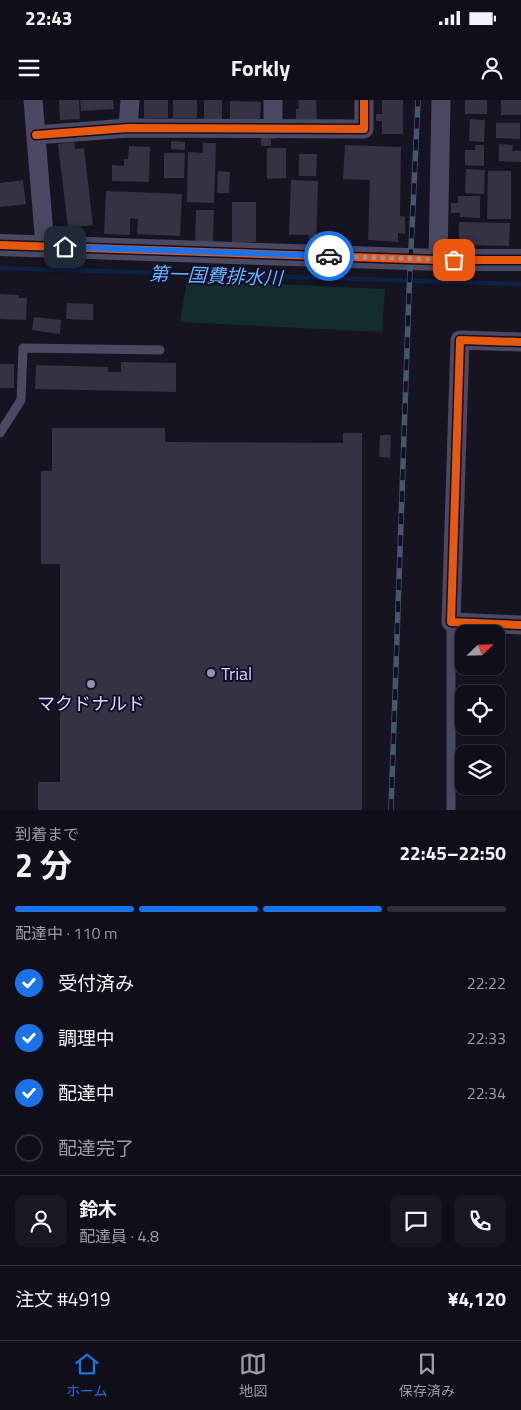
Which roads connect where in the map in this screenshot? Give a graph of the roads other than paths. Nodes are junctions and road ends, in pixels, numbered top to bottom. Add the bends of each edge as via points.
1 (33, 100) edge
2 (130, 100) edge
3 (273, 100) edge
4 (364, 100) edge
5 (441, 100) edge
6 (128, 128) junction
7 (273, 129) junction
8 (36, 136) junction
9 (0, 245) edge
10 (45, 246) junction
11 (438, 260) junction
12 (521, 260) edge
13 (521, 342) edge
14 (160, 350) dead end
15 (0, 433) edge
16 (452, 622) junction
17 (521, 625) edge
18 (451, 810) edge

1 - 8 street
2 - 6 street
3 - 7 street
4 - 7 street via 364,129
5 - 11 street
6 - 7 street
6 - 8 street
8 - 10 street
9 - 10 street
10 - 11 street
11 - 12 street
13 - 16 street via 460,340
14 - 15 lane via 23,348 21,400
16 - 17 street
16 - 18 lane

